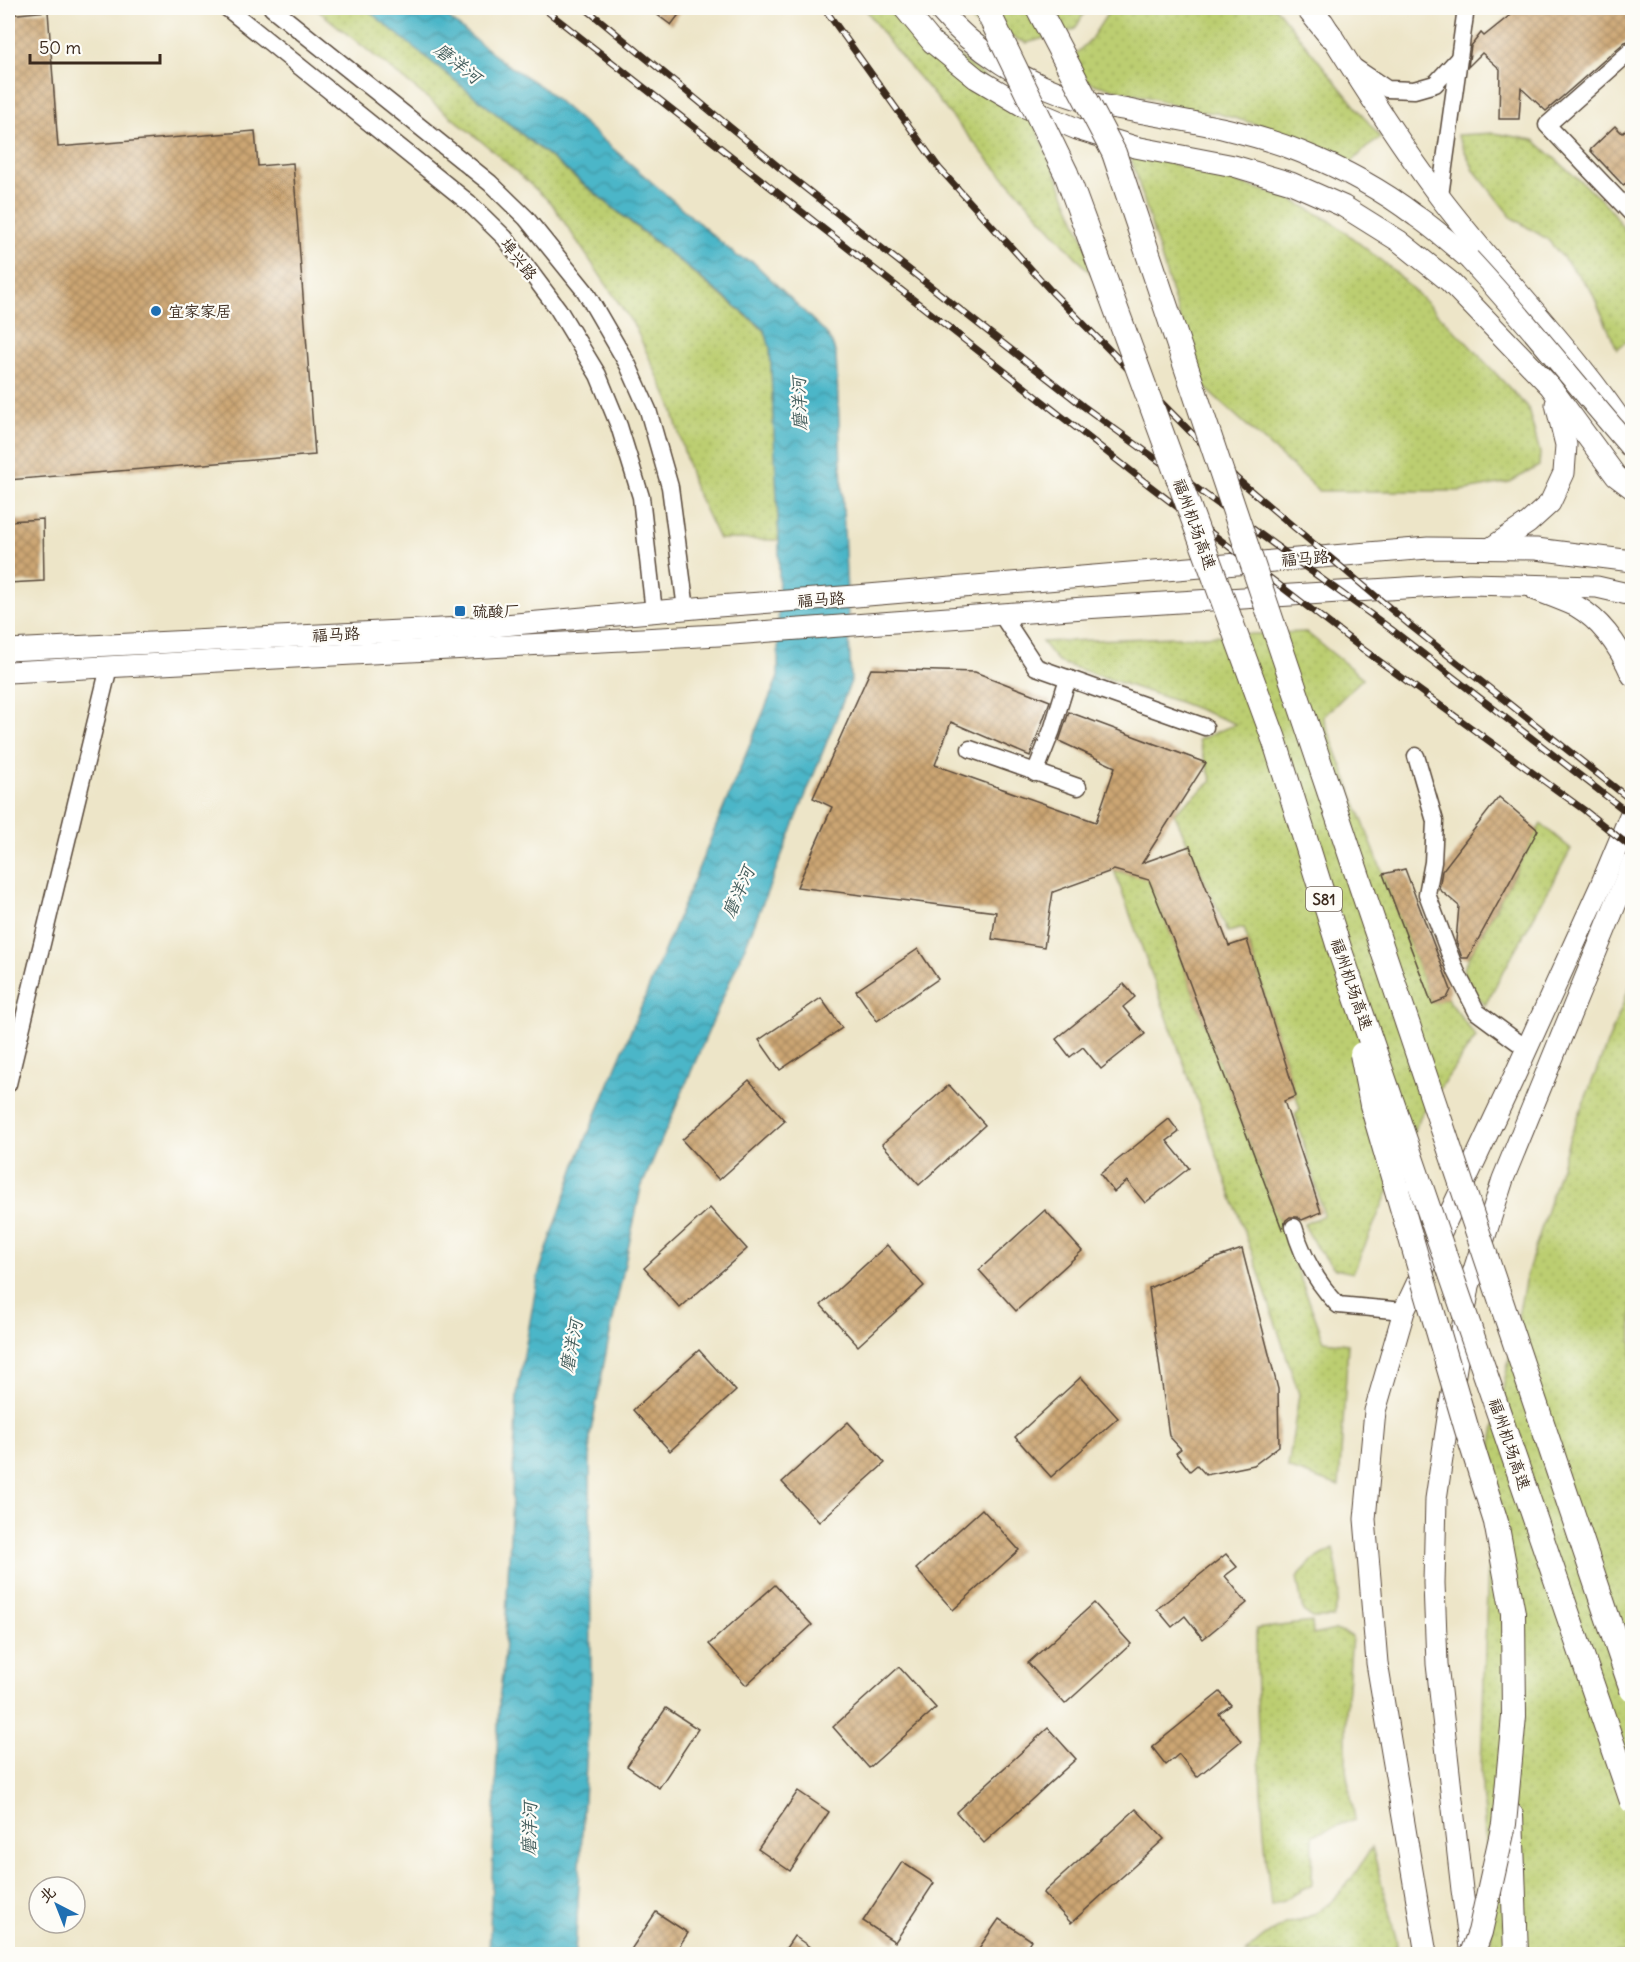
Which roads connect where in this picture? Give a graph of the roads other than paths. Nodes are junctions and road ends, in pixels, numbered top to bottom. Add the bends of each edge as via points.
1 (227, 8) edge
2 (272, 8) edge
3 (904, 8) edge
4 (938, 8) edge
5 (986, 8) edge
6 (1038, 8) edge
7 (1308, 8) edge
8 (1313, 8) edge
9 (1466, 8) edge
10 (1330, 35) junction
11 (1632, 50) edge
12 (1459, 58) junction
13 (1348, 63) junction
14 (1440, 196) junction
15 (1632, 214) edge
16 (1550, 387) junction
17 (1632, 424) edge
18 (1632, 449) edge
19 (1632, 488) edge
20 (1491, 548) junction
21 (1632, 561) edge
22 (1524, 585) junction
23 (1632, 595) edge
24 (686, 609) junction
25 (654, 612) junction
26 (1001, 614) junction
27 (8, 650) edge
28 (109, 667) junction
29 (8, 672) edge
30 (1632, 675) edge
31 (1068, 678) junction
32 (1205, 727) dead end
33 (970, 748) dead end
34 (1416, 756) dead end
35 (1035, 772) junction
36 (1078, 787) dead end
37 (1632, 811) edge
38 (1632, 864) edge
39 (1341, 954) junction
40 (1527, 1049) junction
41 (8, 1084) edge
42 (1294, 1227) dead end
43 (1404, 1311) junction
44 (1611, 1628) junction
45 (1632, 1673) edge
46 (1632, 1690) edge
47 (1510, 1759) junction
48 (1632, 1801) edge
49 (1426, 1954) edge
50 (1471, 1954) edge
51 (1515, 1954) edge

1 - 25 street, 埠兴路 via 469,203 505,238 558,309 598,375 619,426 641,497
2 - 24 street, 埠兴路 via 490,183 526,218 585,291 628,365 648,410 670,487
3 - 16 main road via 932,42 976,78 1025,106 1077,129 1126,144 1234,166 1291,183 1343,206 1399,241 1449,281
4 - 18 main road, bridge via 992,57 1037,84 1082,101 1207,125 1302,152 1360,180 1416,215 1469,259
5 - 39 highway, 福州机场高速 / S81, bridge via 1071,184 1274,739
6 - 44 highway, S81, bridge via 1114,153
7 - 10 highway
8 - 10 main road
9 - 12 street
10 - 13 main road
11 - 15 street via 1547,125
12 - 13 street via 1435,84 1414,90 1387,89
12 - 14 street
13 - 14 main road
14 - 17 main road
16 - 19 main road via 1616,476
16 - 20 main road via 1566,445 1564,473 1550,503 1528,524
20 - 21 main road, 福马路 via 1536,549
20 - 24 main road, 福马路 via 1428,548
22 - 23 main road, 福马路 via 1596,587
22 - 26 main road, 福马路 via 1395,588
22 - 30 main road via 1577,607 1602,627 1622,653
24 - 25 main road, 福马路
25 - 27 main road, 福马路 via 482,627
26 - 28 main road, 福马路 via 764,632
26 - 31 street via 1036,667
28 - 29 main road, 福马路
28 - 41 street
31 - 32 street
31 - 35 street
33 - 35 street
34 - 40 street via 1435,821 1427,894 1456,971 1478,1012
35 - 36 street
37 - 40 main road
38 - 50 main road via 1503,1179 1469,1286 1436,1499 1437,1664
39 - 47 highway, bridge via 1372,1105 1496,1521 1513,1613 1514,1716
39 - 48 highway, 福州机场高速 / S81, bridge
40 - 43 main road
42 - 43 street via 1323,1289 1338,1305
43 - 49 main road via 1375,1411 1365,1519 1377,1663
44 - 45 highway, bridge
44 - 46 highway, S81, bridge
47 - 50 highway, bridge via 1504,1824 1480,1932
47 - 51 highway, bridge

